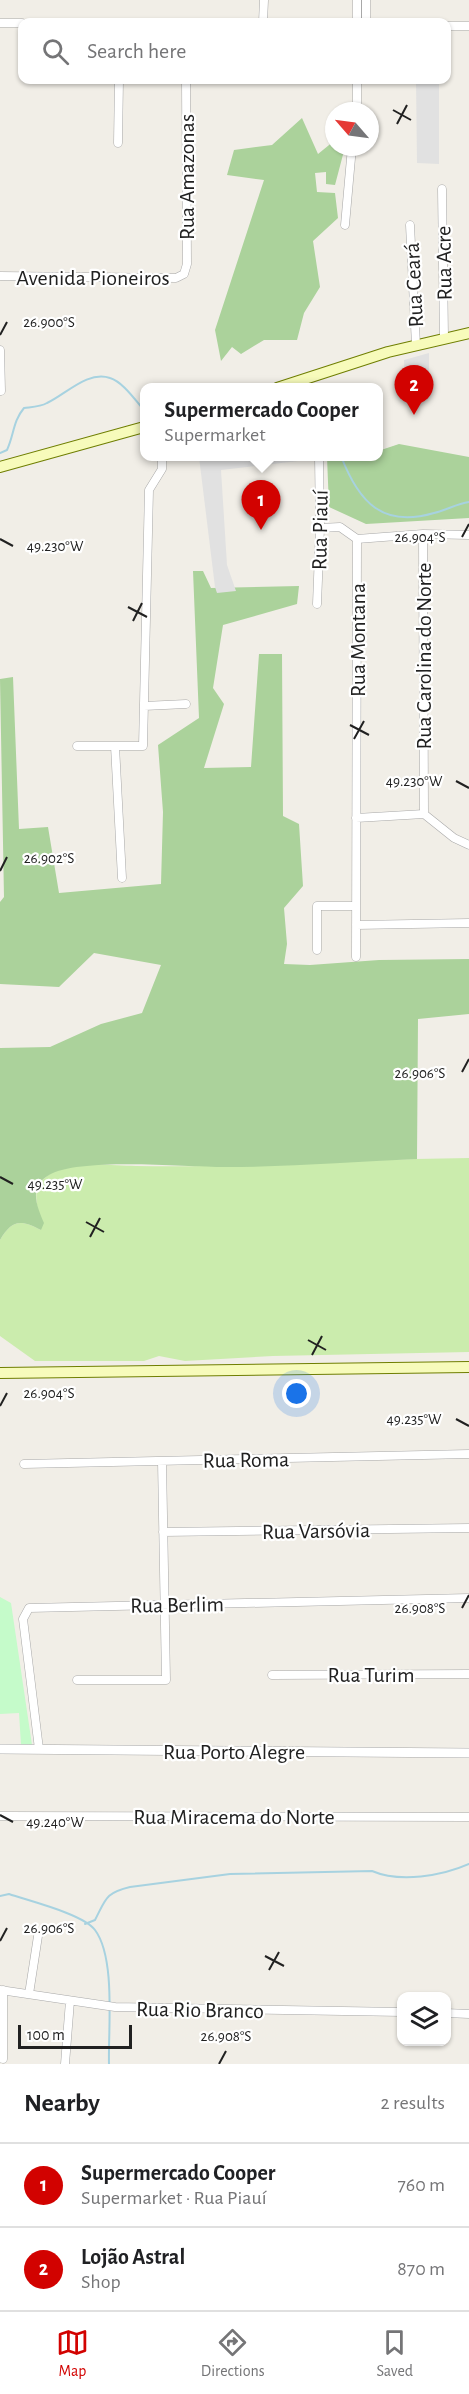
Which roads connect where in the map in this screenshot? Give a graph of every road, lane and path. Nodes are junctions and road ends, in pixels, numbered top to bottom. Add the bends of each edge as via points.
1 (264, 0) edge
2 (357, 0) edge
3 (366, 0) edge
4 (263, 18) edge
5 (357, 18) edge
6 (366, 18) edge
7 (0, 23) edge
8 (18, 23) edge
9 (451, 26) edge
10 (469, 26) edge
11 (119, 84) edge
12 (186, 84) edge
13 (357, 84) edge
14 (357, 102) edge
15 (118, 143) dead end
16 (351, 156) edge
17 (442, 189) dead end
18 (345, 225) dead end
19 (410, 225) dead end
20 (184, 274) joint
21 (0, 276) edge
22 (469, 333) edge
23 (444, 338) junction
24 (416, 345) junction
25 (0, 350) edge
26 (311, 382) edge
27 (1, 392) edge
28 (140, 428) edge
29 (162, 461) edge
30 (319, 461) edge
31 (0, 467) edge
32 (320, 528) junction
33 (423, 534) junction
34 (469, 535) edge
35 (357, 539) junction
36 (317, 603) dead end
37 (186, 704) dead end
38 (144, 706) junction
39 (77, 746) dead end
40 (115, 746) junction
41 (424, 814) junction
42 (356, 818) junction
43 (469, 845) edge
44 (122, 878) dead end
45 (356, 906) junction
46 (469, 923) edge
47 (356, 925) junction
48 (317, 950) dead end
49 (356, 957) dead end
50 (469, 1367) edge
51 (0, 1373) edge
52 (469, 1454) edge
53 (162, 1461) junction
54 (24, 1464) dead end
55 (469, 1528) edge
56 (163, 1532) junction
57 (469, 1598) edge
58 (165, 1604) junction
59 (469, 1674) edge
60 (272, 1675) dead end
61 (77, 1680) dead end
62 (0, 1749) edge
63 (39, 1749) junction
64 (469, 1753) edge
65 (0, 1816) edge
66 (469, 1817) edge
67 (38, 1936) dead end
68 (2, 1990) edge
69 (29, 1994) junction
70 (70, 2001) junction
71 (397, 2012) edge
72 (451, 2013) edge
73 (469, 2014) edge
74 (3, 2059) dead end
75 (65, 2064) edge

1 - 4 street
2 - 5 street
3 - 6 street
7 - 8 street
9 - 10 street
11 - 15 street
12 - 20 street, Rua Amazonas
13 - 14 street
16 - 18 street
17 - 23 street, Rua Acre
19 - 24 street, Rua Ceará
20 - 21 street, Avenida Pioneiros via 176,278
22 - 23 main road
23 - 24 main road
24 - 26 main road
25 - 27 street
28 - 31 main road
29 - 38 street via 162,469 149,490
30 - 32 street, Rua Piauí
32 - 35 street via 340,527
32 - 36 street, Rua Piauí
33 - 34 street
33 - 35 street
33 - 41 street, Rua Carolina do Norte
35 - 42 street, Rua Montana
37 - 38 street
38 - 40 street via 143,746
39 - 40 street
40 - 44 street
41 - 42 street
41 - 43 street
42 - 45 street, Rua Montana
45 - 47 street, Rua Montana
45 - 48 street via 317,906
46 - 47 street
47 - 49 street, Rua Montana
50 - 51 main road
52 - 53 street, Rua Roma
53 - 54 street, Rua Roma
53 - 56 street
55 - 56 street, Rua Varsóvia
56 - 58 street
57 - 58 street, Rua Berlim
58 - 61 street via 166,1680
58 - 63 street, Rua Berlim via 34,1606 25,1612 22,1619
59 - 60 street, Rua Turim
62 - 63 street, Rua Porto Alegre
63 - 64 street, Rua Porto Alegre
65 - 66 street, Rua Miracema do Norte
67 - 69 street
68 - 69 street, Rua Rio Branco
68 - 74 street
69 - 70 street, Rua Rio Branco
70 - 71 street, Rua Rio Branco via 115,2007
70 - 75 street
72 - 73 street

